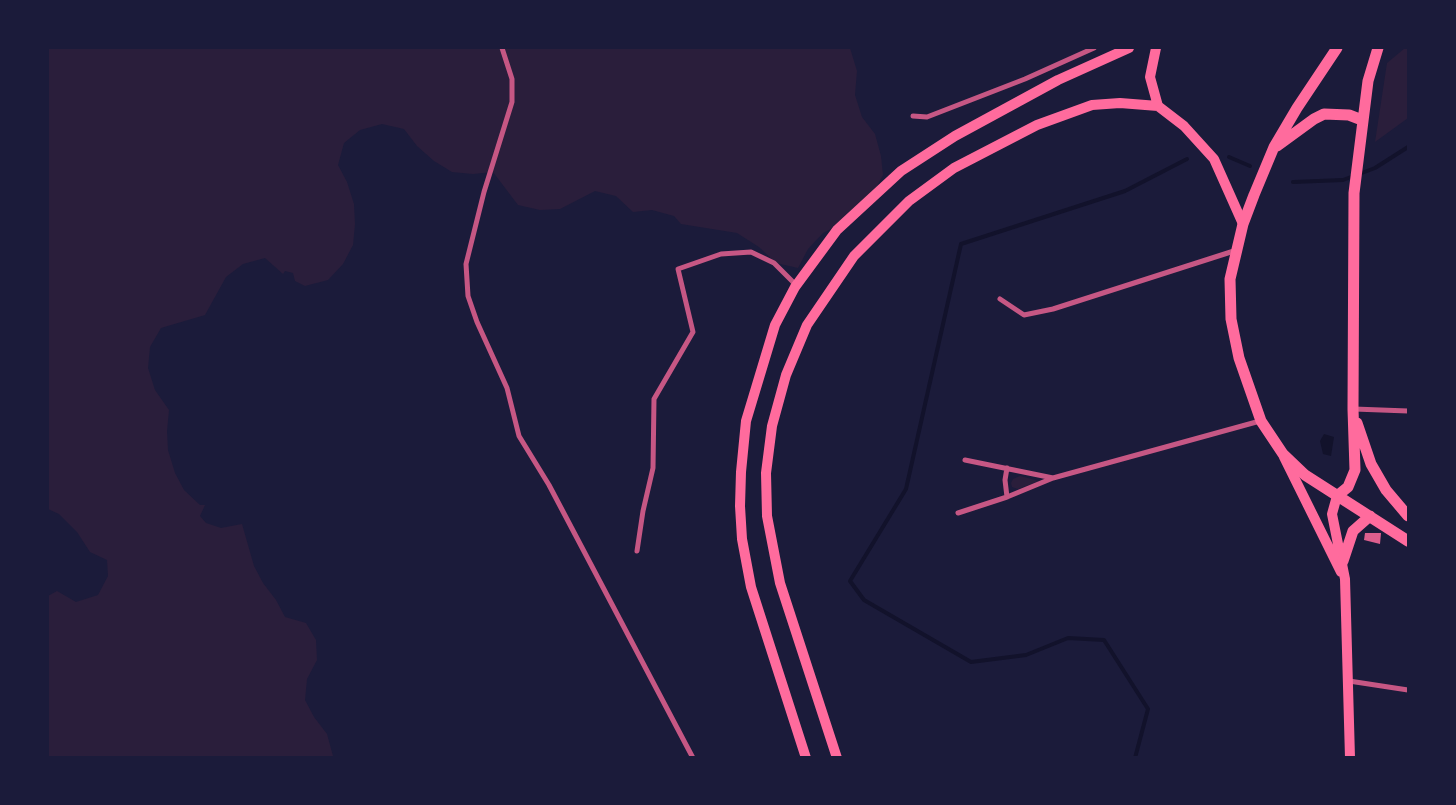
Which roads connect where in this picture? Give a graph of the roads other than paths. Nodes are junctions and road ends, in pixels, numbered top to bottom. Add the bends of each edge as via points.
1 (502, 48) edge
2 (1094, 48) edge
3 (1129, 48) edge
4 (1156, 48) edge
5 (1337, 48) edge
6 (1376, 48) edge
7 (1384, 48) edge
8 (1371, 71) junction
9 (1158, 106) junction
10 (913, 116) dead end
11 (1362, 120) junction
12 (1274, 147) junction
13 (1243, 224) junction
14 (1237, 250) junction
15 (797, 285) junction
16 (1000, 299) dead end
17 (1352, 409) junction
18 (1408, 411) edge
19 (1261, 421) junction
20 (1282, 454) junction
21 (966, 460) dead end
22 (1007, 468) junction
23 (1053, 478) junction
24 (1337, 496) junction
25 (1007, 497) junction
26 (958, 513) dead end
27 (1370, 516) junction
28 (1408, 516) edge
29 (1408, 540) edge
30 (637, 551) dead end
31 (1342, 561) junction
32 (1345, 579) junction
33 (1349, 681) junction
34 (1408, 690) edge
35 (693, 758) edge
36 (806, 758) edge
37 (837, 758) edge
38 (1350, 758) edge

1 - 35 street via 512,78 512,102 466,264 468,296 507,388 519,436 549,485
2 - 10 street via 927,117
3 - 15 main road via 1050,84 955,136 901,171 837,230
4 - 9 main road via 1150,77
5 - 12 main road
6 - 8 main road
7 - 8 main road
8 - 11 main road
9 - 13 main road via 1184,126 1214,159
9 - 37 main road via 1092,105 1038,124 954,168 909,201 876,232 854,256 807,325 786,375 772,426 766,473 767,516 780,583
11 - 12 main road via 1349,115 1324,114
11 - 17 main road via 1354,193
12 - 13 main road
13 - 14 main road
14 - 16 street via 1053,310 1024,315
14 - 19 main road via 1230,279 1231,319 1239,358
15 - 30 street via 774,264 751,252 721,254 678,269 693,332 654,399 653,468
15 - 36 main road via 775,325 746,421 740,506 751,587
17 - 18 street
17 - 24 main road via 1355,470 1348,487
17 - 28 main road via 1371,464 1386,490
19 - 20 main road
19 - 23 street
20 - 24 main road via 1304,475
20 - 32 main road
21 - 22 street
22 - 23 street
22 - 25 street
23 - 25 street
24 - 27 main road
24 - 31 main road via 1332,514
25 - 26 street
27 - 29 main road
27 - 31 main road via 1352,531
31 - 32 main road
32 - 33 main road
33 - 34 street
33 - 38 main road

